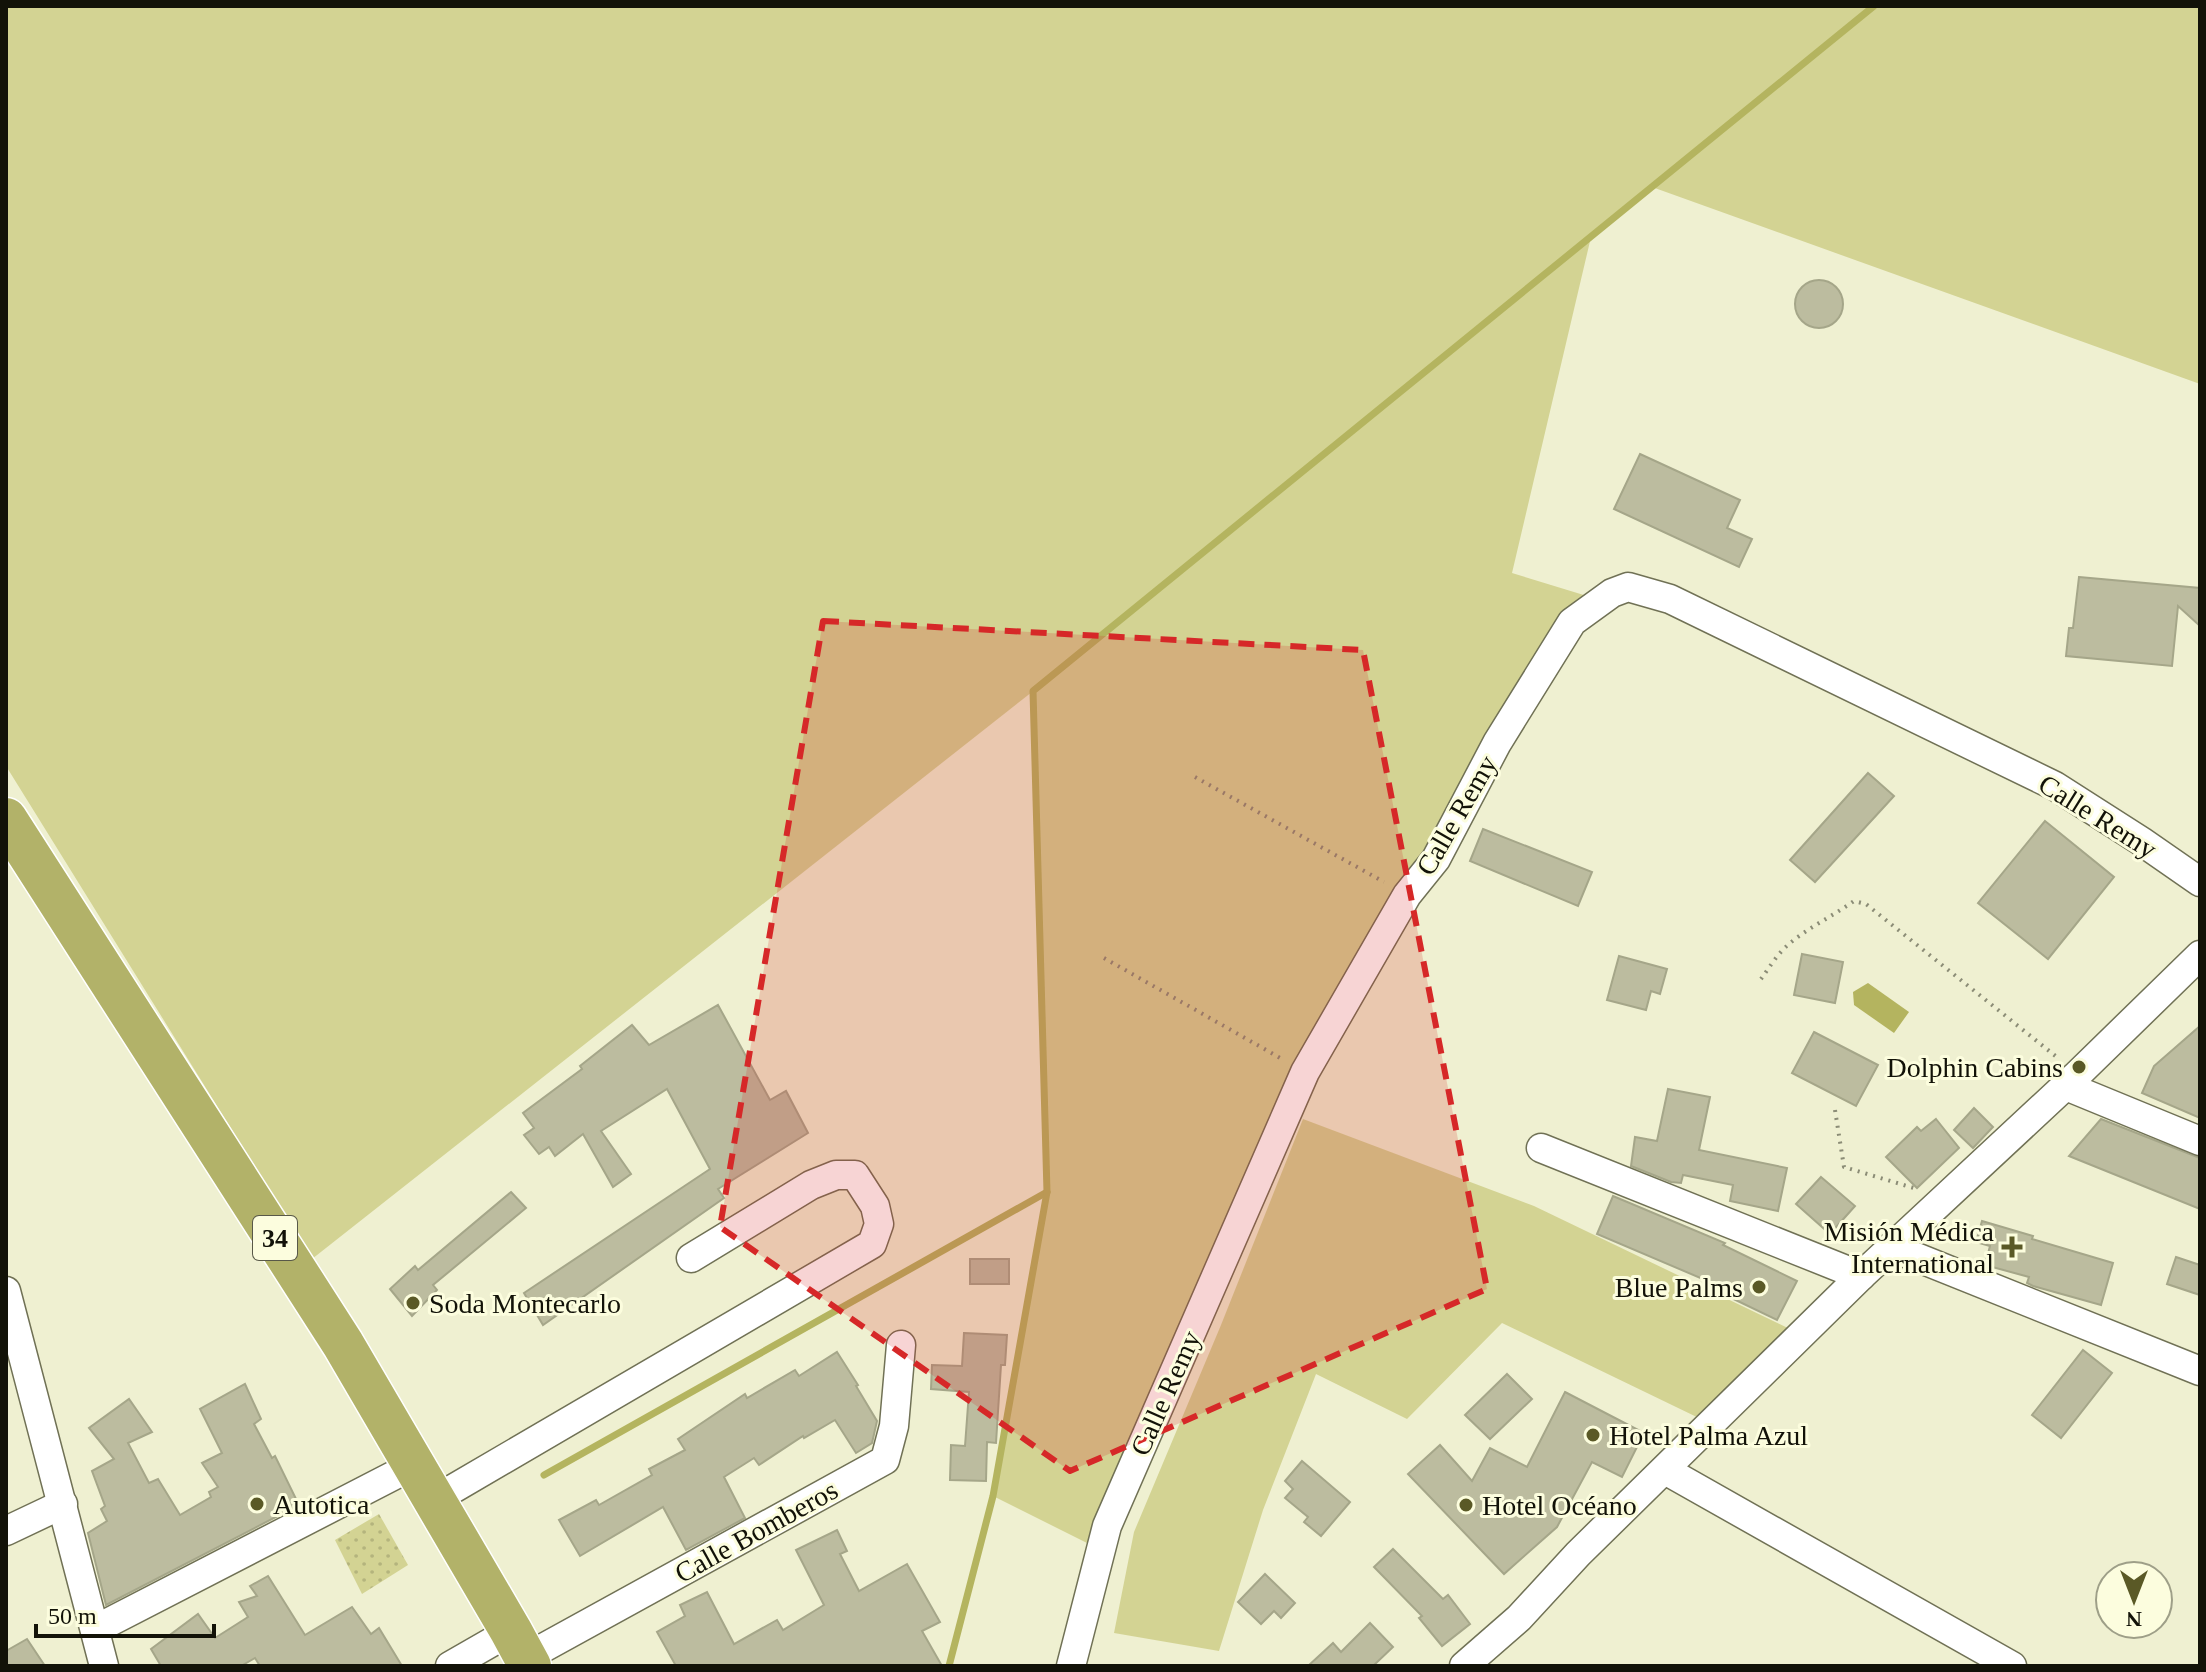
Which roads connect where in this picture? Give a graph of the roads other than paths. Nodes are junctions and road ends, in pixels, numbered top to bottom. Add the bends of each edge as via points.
1 (6, 819) edge
2 (2200, 882) edge
3 (2200, 955) edge
4 (2072, 1080) junction
5 (2200, 1141) edge
6 (1541, 1148) dead end
7 (1891, 1247) junction
8 (691, 1258) dead end
9 (1861, 1276) junction
10 (6, 1291) edge
11 (901, 1345) dead end
12 (2200, 1371) edge
13 (1665, 1470) junction
14 (424, 1482) junction
15 (63, 1504) junction
16 (6, 1531) edge
17 (96, 1629) junction
18 (522, 1652) edge
19 (104, 1666) edge
20 (450, 1666) edge
21 (1071, 1666) edge
22 (1464, 1666) edge
23 (2012, 1666) edge

1 - 14 highway, 34 via 343,1344
2 - 21 street, Calle Remy via 2055,786 1670,599 1628,587 1612,593 1572,622 1305,1072 1107,1526
3 - 4 street
4 - 5 street
4 - 7 street
6 - 9 street
7 - 9 street
7 - 12 street
8 - 14 street via 836,1175 855,1175 875,1206 879,1224 872,1244
9 - 13 street
10 - 15 street
11 - 18 street, Calle Bomberos via 894,1426 885,1460
13 - 22 street via 1519,1618
13 - 23 street
14 - 17 street
14 - 18 highway, 34
15 - 16 street
15 - 17 street
17 - 19 street
18 - 20 street

